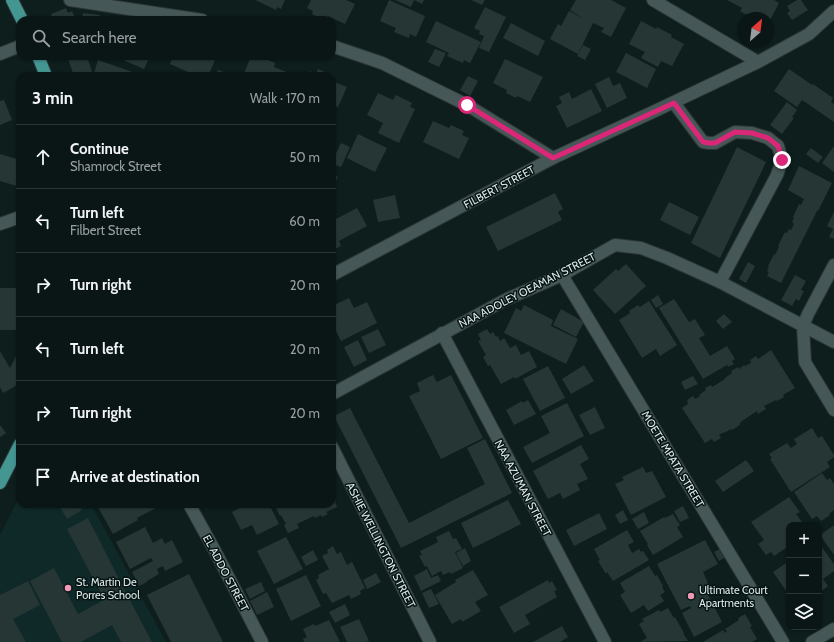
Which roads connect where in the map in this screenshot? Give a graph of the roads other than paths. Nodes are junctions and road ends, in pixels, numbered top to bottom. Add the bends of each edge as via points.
1 (12, 0) edge
2 (70, 0) edge
3 (653, 0) edge
4 (834, 11) edge
5 (20, 16) edge
6 (176, 16) edge
7 (336, 47) edge
8 (16, 48) edge
9 (0, 54) edge
10 (40, 60) edge
11 (758, 62) junction
12 (44, 72) edge
13 (674, 103) junction
14 (553, 158) junction
15 (16, 218) edge
16 (0, 224) edge
17 (834, 265) edge
18 (336, 273) edge
19 (562, 275) junction
20 (720, 282) junction
21 (803, 326) junction
22 (442, 334) junction
23 (834, 342) edge
24 (336, 392) edge
25 (834, 410) edge
26 (16, 452) edge
27 (336, 455) edge
28 (0, 483) edge
29 (191, 508) edge
30 (834, 629) edge
31 (262, 642) edge
32 (430, 642) edge
33 (605, 642) edge
34 (783, 642) edge
35 (812, 642) edge

1 - 5 main road
2 - 6 street
3 - 11 street
4 - 11 street, FILBERT STREET via 809,34
7 - 14 street via 382,63 467,105
8 - 9 street
10 - 12 main road
11 - 13 street, FILBERT STREET
13 - 14 street, FILBERT STREET
13 - 20 street via 703,142 715,143 735,132 752,133 768,138 778,146 782,160 777,175
14 - 18 street, FILBERT STREET
15 - 16 street
17 - 21 street
19 - 20 street, NAA ADOLEY OEAMAN STREET via 615,245 641,248
19 - 22 street, NAA ADOLEY OEAMAN STREET via 507,299
19 - 34 street, MOETE MPATA STREET
20 - 21 street, NAA ADOLEY OEAMAN STREET
21 - 23 street, NAA ADOLEY OEAMAN STREET
21 - 25 street via 804,362
22 - 24 street, NAA ADOLEY OEAMAN STREET
22 - 33 street, NAA AZUMAN STREET
26 - 28 main road
27 - 32 street, ASHIE WELLINGTON STREET
29 - 31 street, EL ADDO STREET
30 - 35 street

